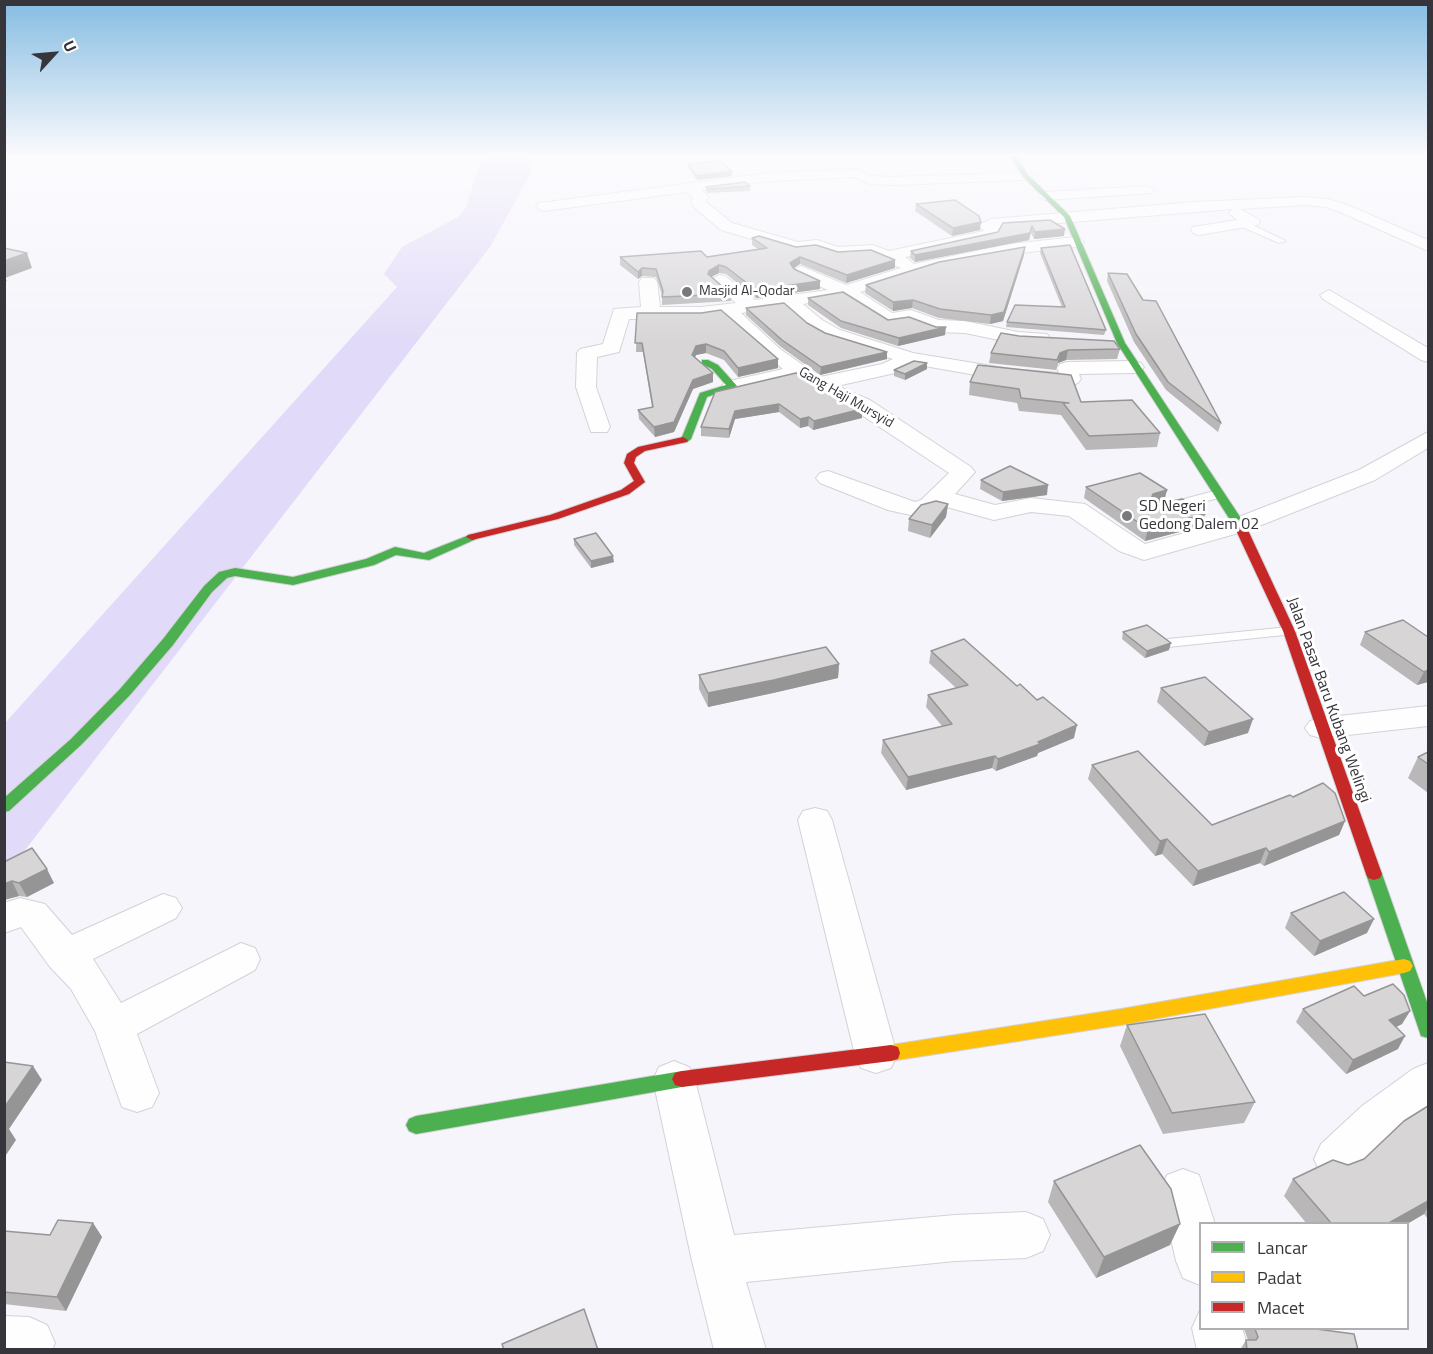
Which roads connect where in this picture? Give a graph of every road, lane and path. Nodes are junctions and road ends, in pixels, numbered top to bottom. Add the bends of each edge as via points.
1 (714, 219) edge
2 (1036, 219) edge
3 (1068, 219) edge
4 (1251, 219) edge
5 (1366, 219) edge
6 (1243, 224) junction
7 (1199, 230) dead end
8 (1282, 241) dead end
9 (1076, 242) junction
10 (1428, 246) edge
11 (888, 256) junction
12 (914, 268) junction
13 (801, 271) edge
14 (719, 280) edge
15 (648, 282) dead end
16 (848, 292) junction
17 (1329, 295) dead end
18 (789, 302) junction
19 (750, 305) junction
20 (725, 308) junction
21 (651, 313) junction
22 (1059, 340) edge
23 (1099, 342) edge
24 (1121, 343) junction
25 (1428, 356) edge
26 (910, 358) junction
27 (705, 362) dead end
28 (1134, 367) junction
29 (808, 378) junction
30 (732, 386) junction
31 (599, 427) dead end
32 (1428, 439) edge
33 (828, 478) dead end
34 (1218, 494) junction
35 (939, 497) junction
36 (1156, 510) edge
37 (1240, 525) junction
38 (1289, 631) junction
39 (1168, 643) edge
40 (1428, 716) edge
41 (1321, 728) junction
42 (4, 807) edge
43 (815, 820) dead end
44 (163, 908) dead end
45 (4, 919) edge
46 (64, 956) junction
47 (241, 959) dead end
48 (1404, 966) junction
49 (114, 1027) junction
50 (1428, 1030) edge
51 (876, 1055) junction
52 (674, 1080) junction
53 (1428, 1082) edge
54 (137, 1093) dead end
55 (416, 1125) dead end
56 (1337, 1159) edge
57 (1183, 1191) dead end
58 (1026, 1235) dead end
59 (1199, 1257) edge
60 (716, 1261) junction
61 (1217, 1330) edge
62 (740, 1350) edge
63 (1223, 1350) edge

1 - 11 street via 727,227 796,247 817,244 837,252 867,248
2 - 11 street via 989,224 991,234
3 - 9 street, Jalan Pasar Baru Kubang Welingi
4 - 6 street
5 - 10 street
6 - 7 street
6 - 8 lane
9 - 12 street via 989,252
9 - 24 street, Jalan Pasar Baru Kubang Welingi
11 - 12 street
12 - 16 street
13 - 16 street
14 - 19 street
15 - 21 street
16 - 18 street
16 - 22 street via 889,320 911,316 936,326
17 - 25 street
18 - 19 street
18 - 26 street via 833,334
19 - 20 street
20 - 21 street via 696,313
20 - 29 street, Gang Haji Mursyid via 773,353
21 - 31 street via 621,313 612,348 587,353 586,387
23 - 24 street
24 - 28 street, Jalan Pasar Baru Kubang Welingi
26 - 28 street via 1010,375 1069,380 1067,368
26 - 29 street via 888,369
27 - 30 street
28 - 34 street, Jalan Pasar Baru Kubang Welingi
29 - 30 street
29 - 35 street, Gang Haji Mursyid via 862,405 960,468 961,476
30 - 42 street via 703,395 686,439 642,449 631,456 629,463 639,483 593,505 492,530 424,557 395,551 370,562 293,580 235,572 223,575 125,692
32 - 37 street via 1367,474
33 - 35 street, Gang Haji Mursyid via 915,509 930,505
34 - 36 lane
34 - 37 street, Jalan Pasar Baru Kubang Welingi
35 - 37 street via 994,513 1031,505 1076,509 1128,546 1144,552
37 - 38 street, Jalan Pasar Baru Kubang Welingi
38 - 39 lane
38 - 41 street, Jalan Pasar Baru Kubang Welingi
40 - 41 street
41 - 48 street, Jalan Pasar Baru Kubang Welingi
43 - 51 street
44 - 46 street
45 - 46 street via 20,912 32,914
46 - 49 street via 85,978
47 - 49 street
48 - 50 street, Jalan Pasar Baru Kubang Welingi
48 - 51 street via 1120,1017
49 - 54 street
51 - 52 street
52 - 55 street
52 - 60 street
53 - 56 street via 1378,1120
57 - 59 street
58 - 60 street
60 - 62 street
61 - 63 street

